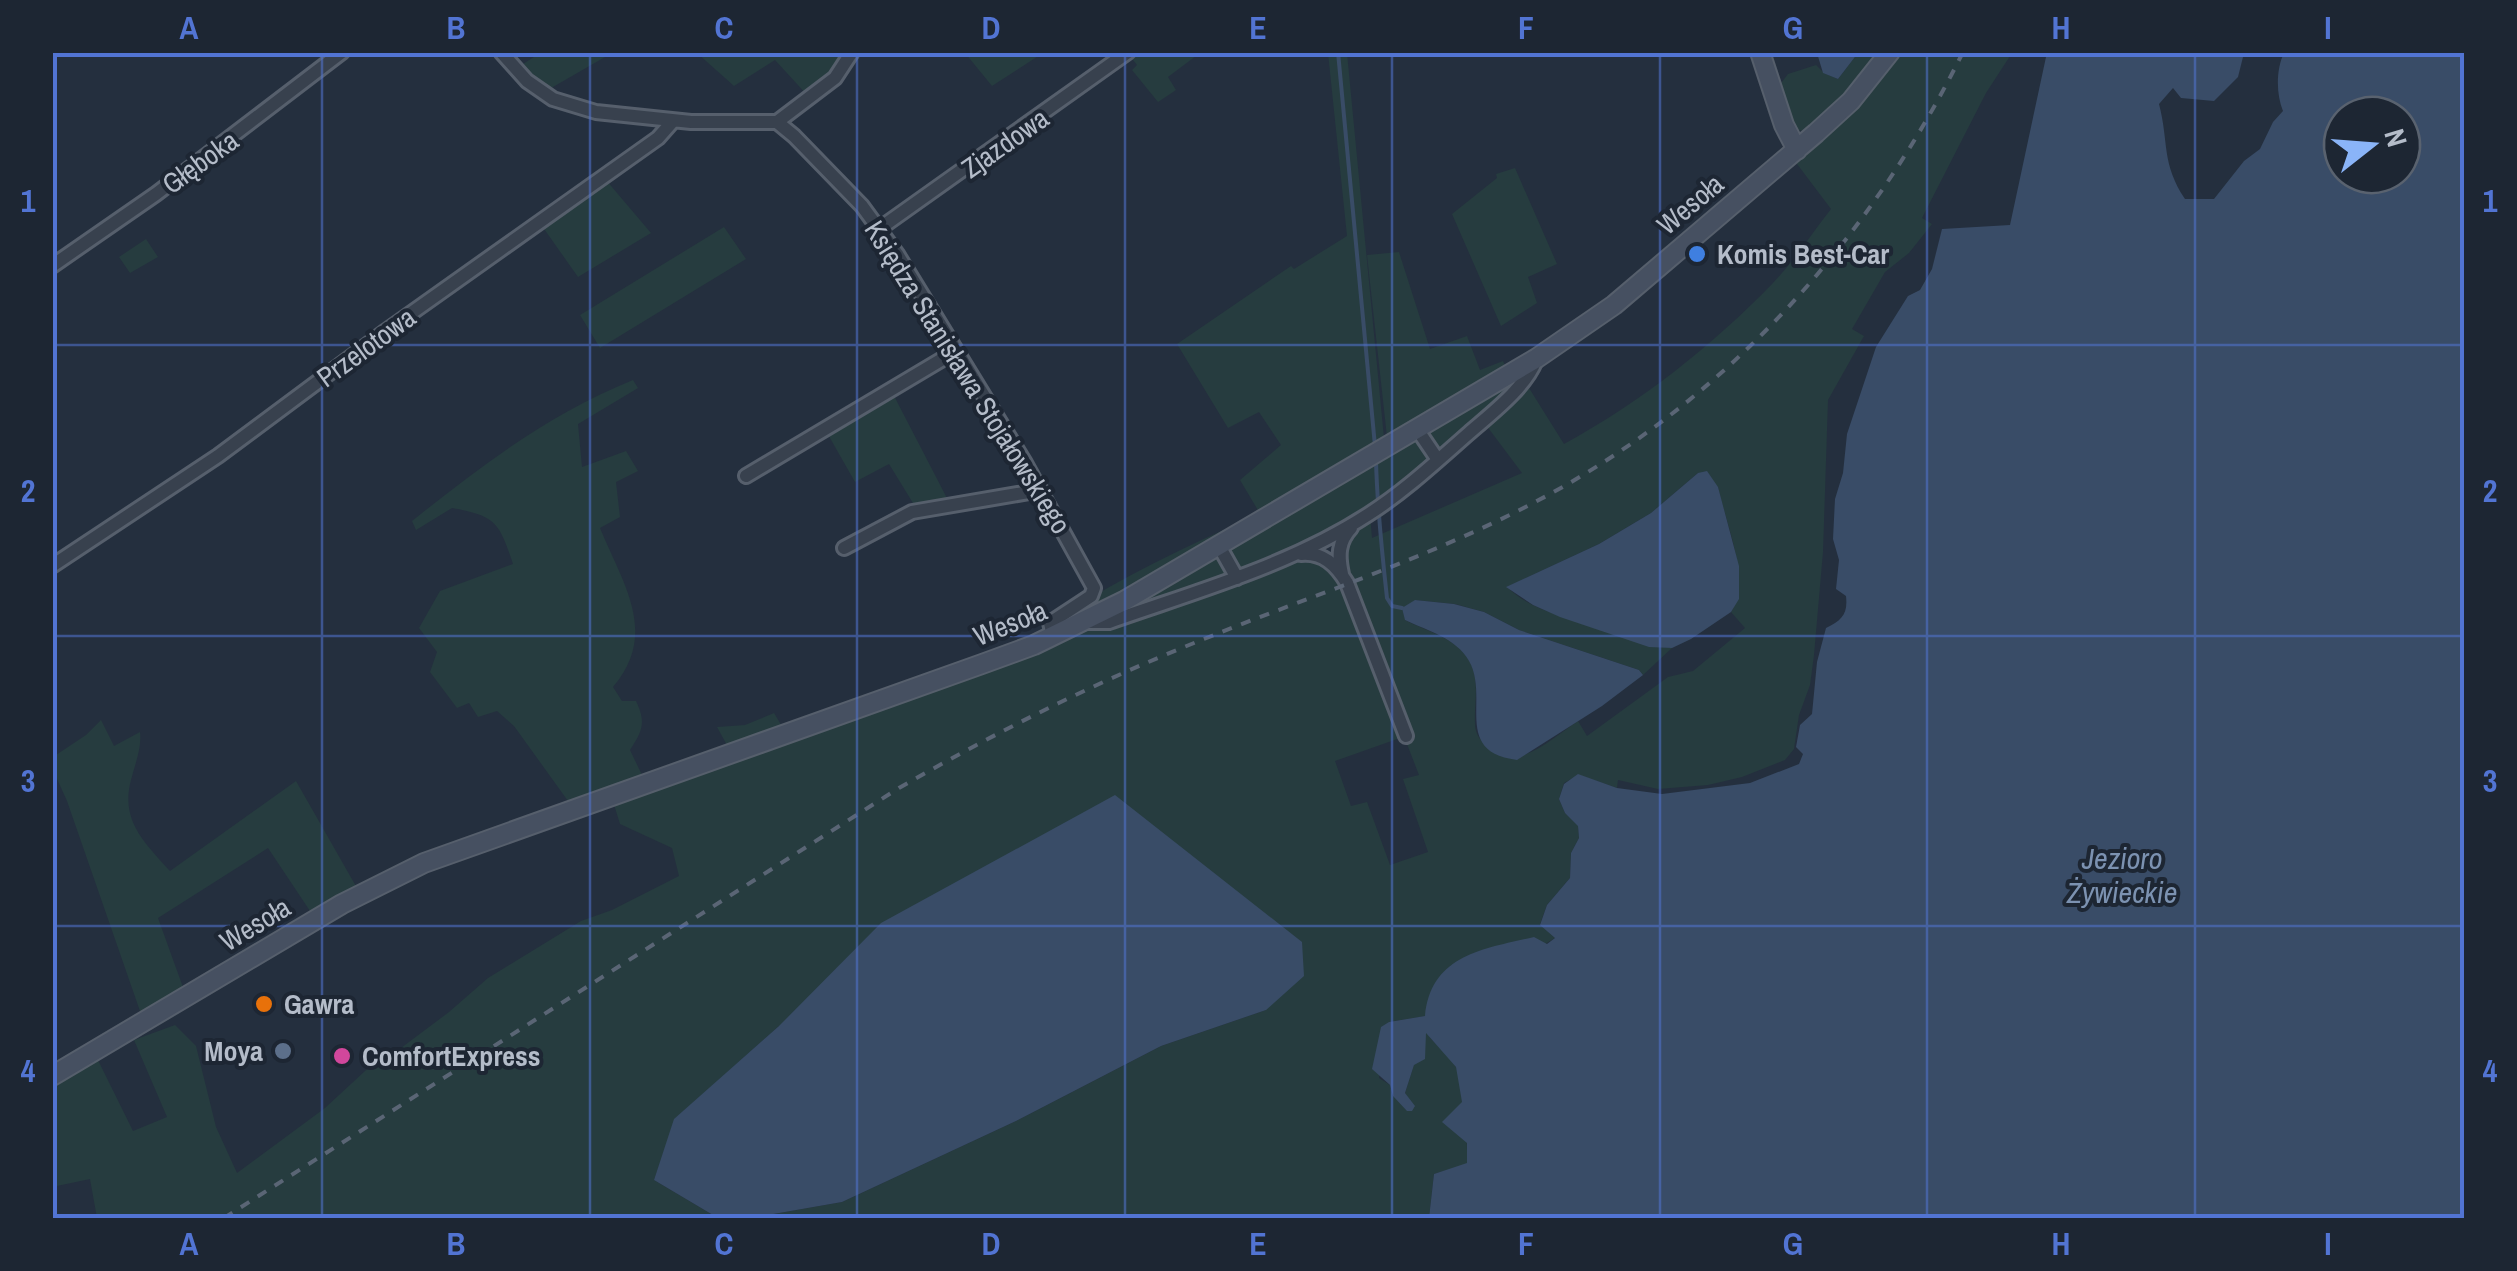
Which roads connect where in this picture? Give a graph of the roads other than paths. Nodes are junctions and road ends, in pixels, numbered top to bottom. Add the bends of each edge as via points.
1 (342, 52) edge
2 (501, 52) edge
3 (852, 52) edge
4 (1128, 52) edge
5 (1760, 52) edge
6 (1890, 52) edge
7 (673, 120) junction
8 (776, 122) junction
9 (1796, 150) junction
10 (879, 230) junction
11 (52, 266) edge
12 (956, 351) junction
13 (1537, 358) junction
14 (1417, 429) junction
15 (1438, 460) junction
16 (746, 476) dead end
17 (1041, 490) junction
18 (1364, 517) junction
19 (1219, 546) junction
20 (844, 548) dead end
21 (1294, 554) junction
22 (52, 566) edge
23 (1343, 577) junction
24 (1238, 578) junction
25 (1084, 622) junction
26 (1053, 636) junction
27 (1406, 736) dead end
28 (52, 1076) edge

1 - 11 street, Głęboka
2 - 7 street via 553,98 596,112
3 - 8 street via 836,78
4 - 10 street, Zjazdowa
5 - 9 main road
6 - 9 main road, Wesoła via 1851,100
7 - 8 street
7 - 22 street, Przelotowa via 658,138 218,456
8 - 10 street, Księdza Stanisława Stojałowskiego
9 - 13 main road, Wesoła via 1614,305
10 - 12 street, Księdza Stanisława Stojałowskiego
12 - 16 street
12 - 17 street, Księdza Stanisława Stojałowskiego
13 - 14 main road, Wesoła
13 - 15 street via 1524,380
14 - 15 street
14 - 19 main road, Wesoła
15 - 18 street
17 - 20 street via 912,512
17 - 26 street, Księdza Stanisława Stojałowskiego via 1094,588 1050,623
18 - 21 street
18 - 23 street via 1340,544
19 - 24 street
19 - 25 main road, Wesoła
21 - 23 street via 1324,558
21 - 24 street
23 - 27 street
24 - 25 street via 1109,622
25 - 26 main road, Wesoła
26 - 28 main road, Wesoła via 424,863 342,904

